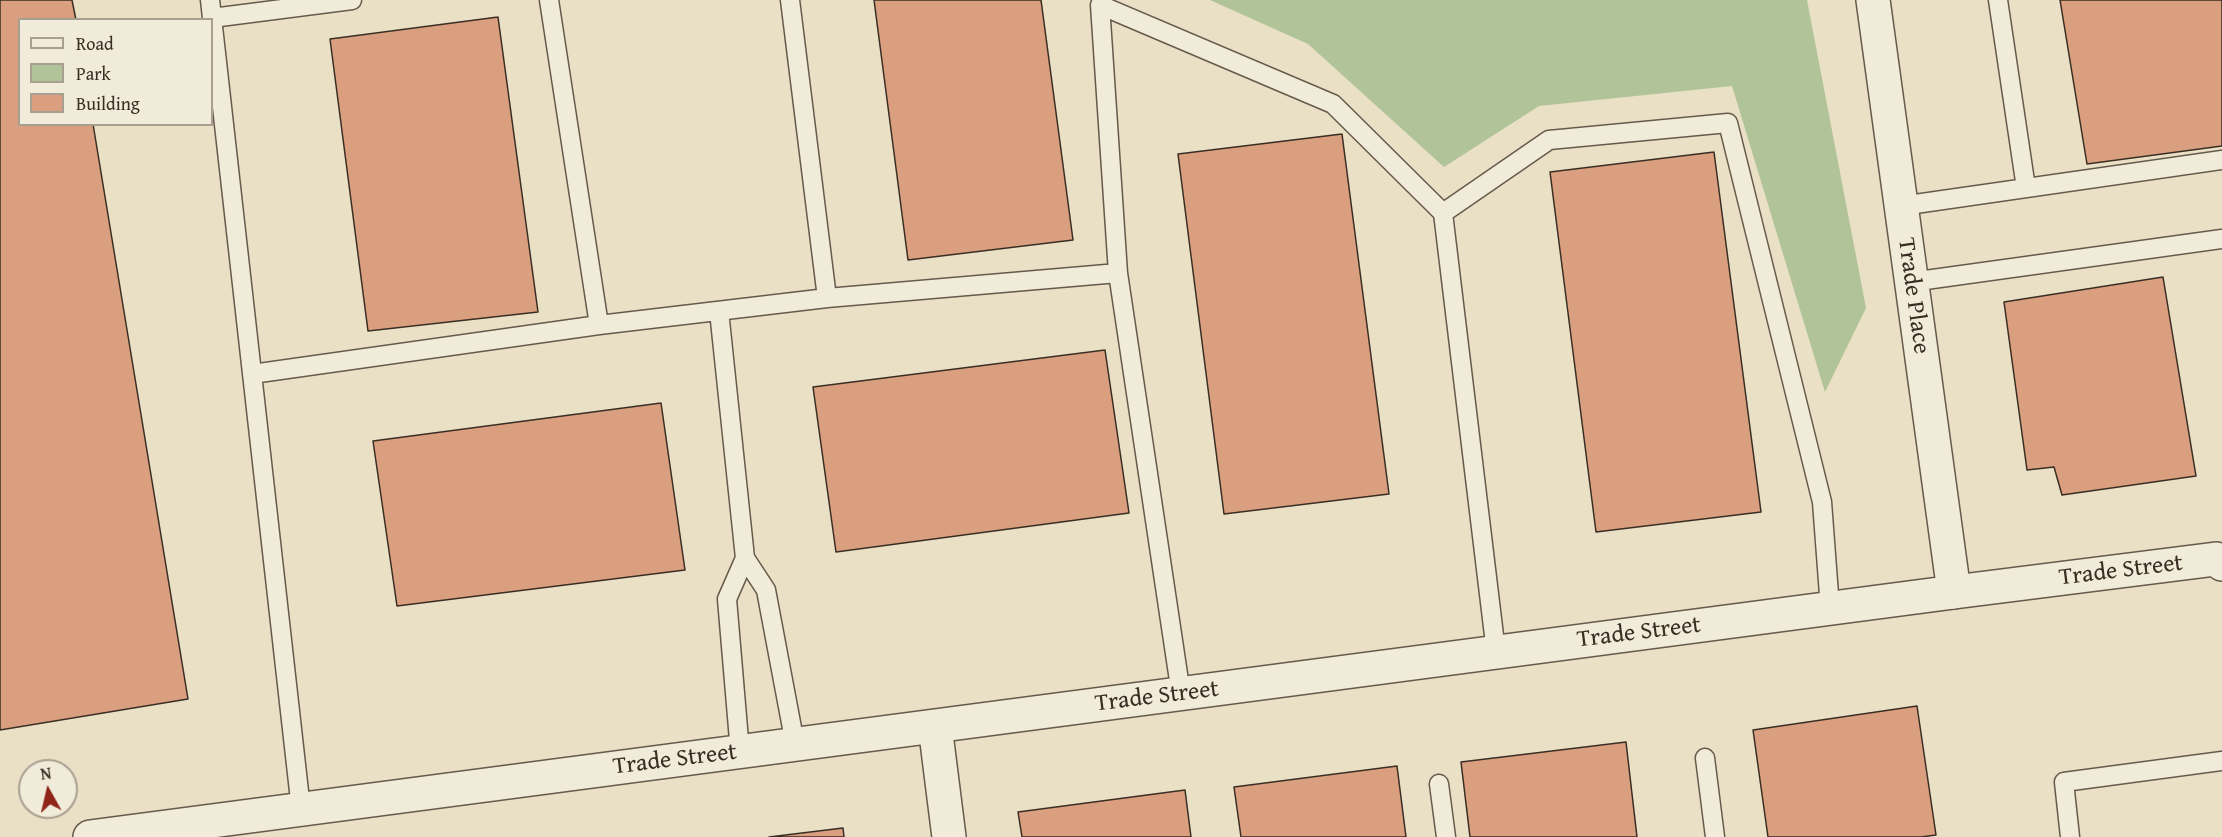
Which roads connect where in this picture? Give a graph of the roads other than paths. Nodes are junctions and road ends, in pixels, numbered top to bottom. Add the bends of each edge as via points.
1 (352, 0) edge
2 (549, 0) edge
3 (790, 0) edge
4 (1873, 0) edge
5 (1998, 0) edge
6 (1097, 3) edge
7 (211, 9) edge
8 (213, 27) edge
9 (2222, 160) edge
10 (2026, 188) junction
11 (1901, 207) junction
12 (1443, 213) junction
13 (2222, 239) edge
14 (1118, 273) junction
15 (1911, 282) junction
16 (826, 298) junction
17 (719, 311) junction
18 (599, 325) junction
19 (252, 374) junction
20 (745, 558) junction
21 (2222, 564) edge
22 (1954, 592) junction
23 (1830, 608) junction
24 (1496, 652) junction
25 (1181, 694) junction
26 (935, 726) junction
27 (795, 744) junction
28 (740, 752) junction
29 (1705, 758) dead end
30 (2222, 761) edge
31 (1439, 784) dead end
32 (300, 809) junction
33 (90, 837) edge
34 (949, 837) edge
35 (1446, 837) edge
36 (1715, 837) edge
37 (2070, 837) edge

1 - 7 lane
2 - 18 lane
3 - 16 lane
4 - 11 street, Trade Place
5 - 10 lane
6 - 12 lane via 1334,104
6 - 14 lane
8 - 19 lane
9 - 10 lane
10 - 11 lane
11 - 15 street, Trade Place
12 - 23 lane via 1550,140 1728,123 1822,502
12 - 24 lane
13 - 15 lane
14 - 16 lane
14 - 25 lane
15 - 22 street, Trade Place
16 - 17 lane
17 - 18 lane
17 - 20 lane
18 - 19 lane
19 - 32 lane
20 - 27 lane via 766,590
20 - 28 lane via 727,599
21 - 22 street, Trade Street via 2216,559
22 - 23 street, Trade Street
23 - 24 street, Trade Street
24 - 25 street, Trade Street
25 - 26 street, Trade Street
26 - 27 street, Trade Street
26 - 34 street
27 - 28 street, Trade Street
28 - 32 street, Trade Street
29 - 36 lane
30 - 37 lane via 2064,782
31 - 35 lane
32 - 33 street, Trade Street

